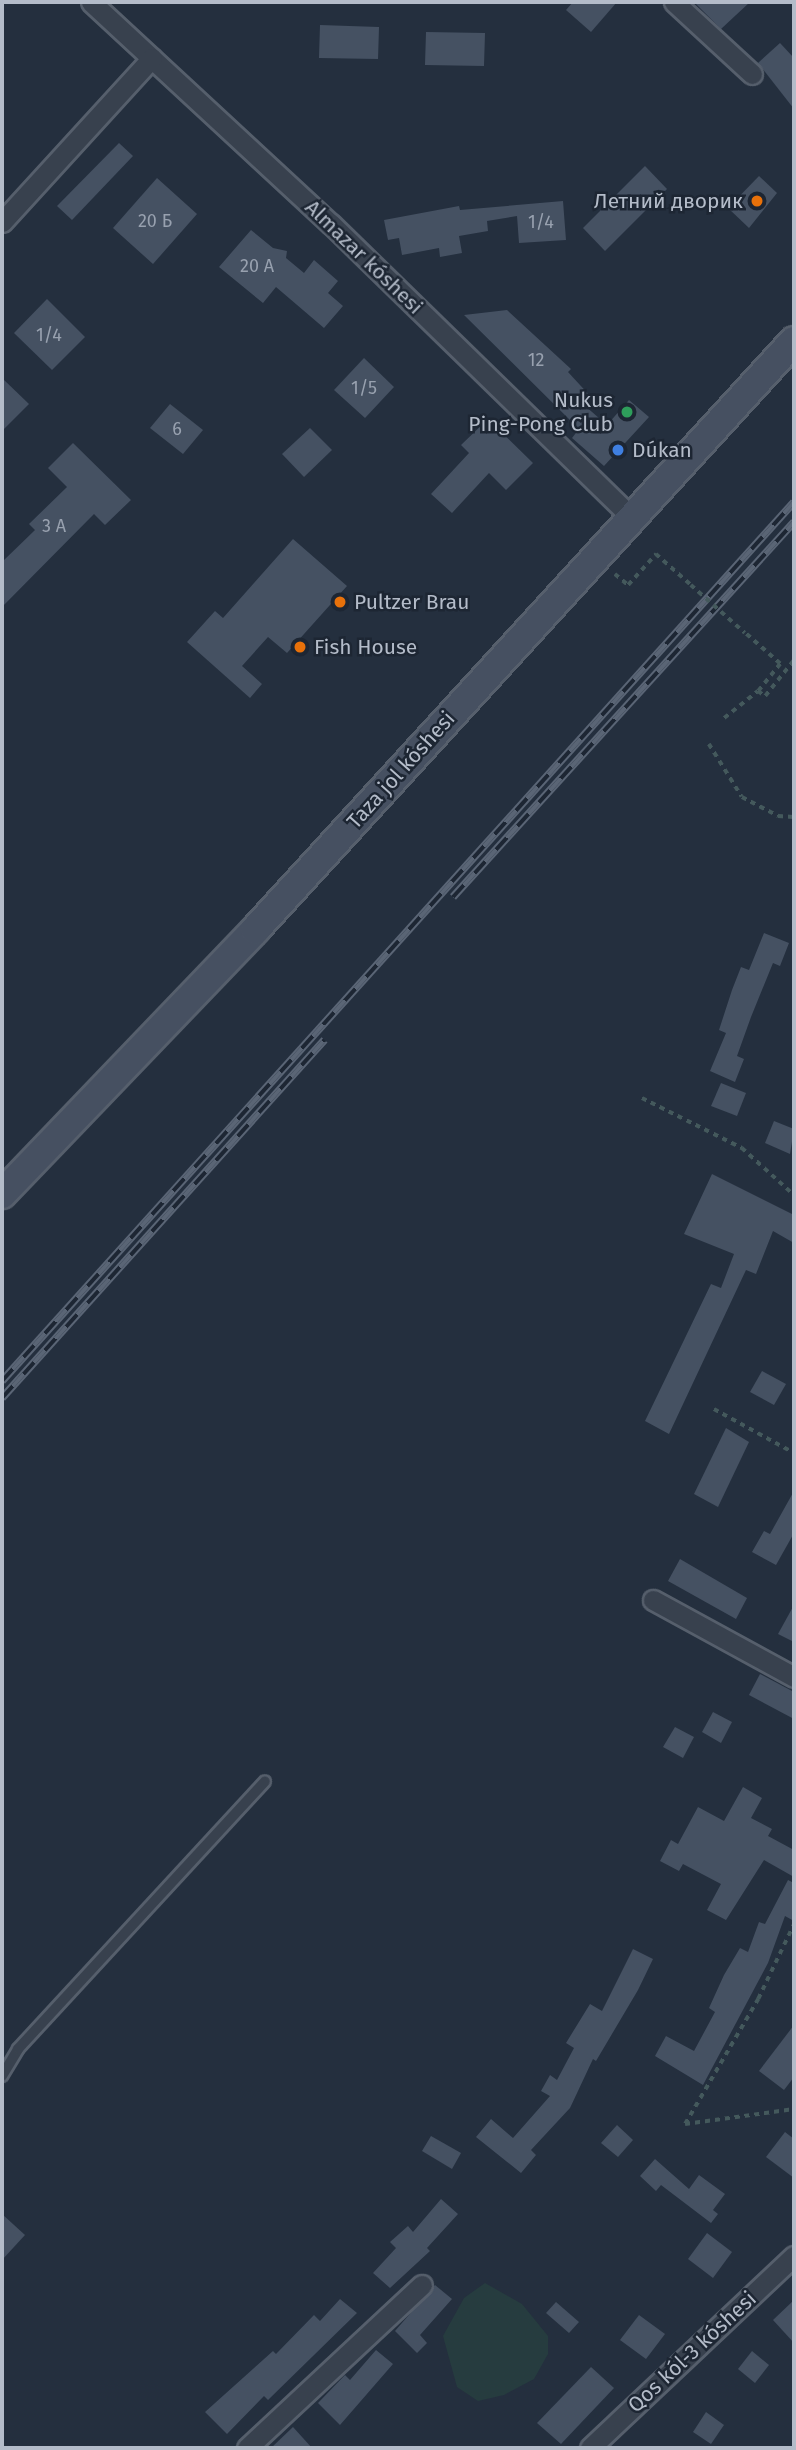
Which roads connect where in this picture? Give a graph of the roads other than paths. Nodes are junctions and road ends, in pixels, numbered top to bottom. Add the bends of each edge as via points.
1 (91, 2) edge
2 (674, 2) edge
3 (152, 58) junction
4 (752, 74) dead end
5 (2, 222) edge
6 (794, 341) edge
7 (632, 518) junction
8 (2, 1194) edge
9 (653, 1600) dead end
10 (794, 1677) edge
11 (265, 1781) dead end
12 (2, 2076) edge
13 (794, 2256) edge
14 (422, 2285) dead end
15 (247, 2448) edge
16 (590, 2448) edge

1 - 3 street, Almazar kóshesi
2 - 4 street
3 - 5 street
3 - 7 street, Almazar kóshesi via 331,224
6 - 7 main road, Taza jol kóshesi
7 - 8 main road, Taza jol kóshesi via 256,930
9 - 10 street
11 - 12 lane via 18,2049
13 - 16 street, Qos kól-3 kóshesi
14 - 15 street

